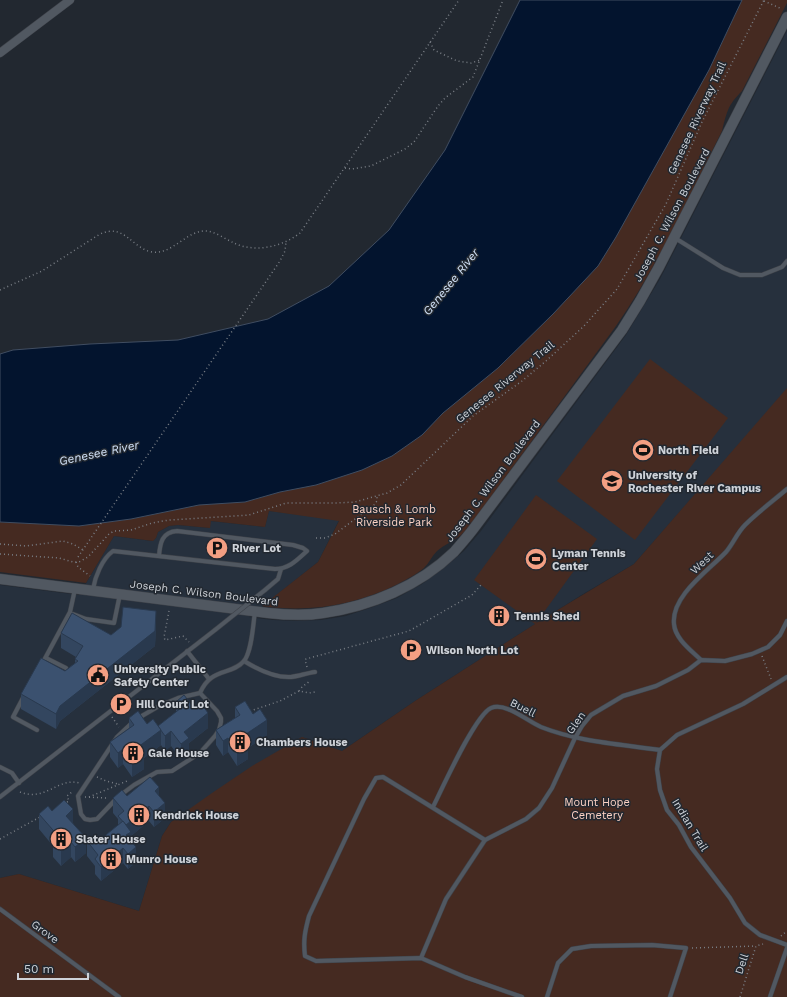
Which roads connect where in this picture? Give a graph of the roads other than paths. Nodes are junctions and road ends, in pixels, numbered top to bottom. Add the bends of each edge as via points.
1 (70, 0) edge
2 (785, 13) edge
3 (0, 53) edge
4 (675, 238) junction
5 (787, 261) edge
6 (787, 489) edge
7 (159, 556) junction
8 (281, 569) junction
9 (0, 579) edge
10 (75, 588) junction
11 (93, 591) junction
12 (120, 594) junction
13 (70, 612) junction
14 (255, 612) junction
15 (787, 621) edge
16 (187, 651) junction
17 (46, 658) junction
18 (702, 660) junction
19 (244, 661) junction
20 (66, 668) edge
21 (38, 671) edge
22 (315, 672) dead end
23 (787, 677) edge
24 (209, 679) junction
25 (27, 690) edge
26 (200, 693) junction
27 (36, 730) dead end
28 (575, 738) junction
29 (660, 750) junction
30 (0, 767) edge
31 (19, 783) junction
32 (0, 797) edge
33 (433, 807) junction
34 (484, 840) junction
35 (0, 909) edge
36 (787, 947) edge
37 (421, 958) junction
38 (119, 997) edge
39 (522, 997) edge
40 (547, 997) edge
41 (670, 997) edge
42 (770, 997) edge

1 - 3 street
2 - 4 street, Joseph C. Wilson Boulevard
4 - 5 lane via 723,268 740,275 762,275 782,267
4 - 14 street, Joseph C. Wilson Boulevard via 622,330 454,552 405,587 354,607 322,614
6 - 18 lane, West via 744,526 727,550 689,587 679,603 674,626 680,638
7 - 8 lane
7 - 8 lane via 163,537 177,531 300,546 307,551 290,566
7 - 11 lane via 113,551 99,569
8 - 16 lane, bridge via 278,579
9 - 10 street, Joseph C. Wilson Boulevard
10 - 11 street, Joseph C. Wilson Boulevard
10 - 13 lane
11 - 12 street, Joseph C. Wilson Boulevard
12 - 13 lane via 114,623 86,619
12 - 14 street, Joseph C. Wilson Boulevard
13 - 17 lane
14 - 19 lane via 250,646
15 - 18 lane via 780,635 760,651 725,661
16 - 24 lane
16 - 31 lane
17 - 20 lane
17 - 21 lane
18 - 28 lane, Glen via 656,686 623,696 602,708 591,715
19 - 22 lane via 282,676
19 - 24 lane
23 - 29 lane via 743,704 677,735
24 - 26 lane
25 - 27 lane via 13,716
26 - 26 lane via 159,706 135,720 117,737 78,796 81,814 85,819 97,820 115,801 145,778 157,772 172,770 192,759 211,741 219,730 221,718
28 - 29 lane, Buell
28 - 33 lane, Buell via 540,726 508,709 493,707 484,713 475,726
28 - 34 lane, Glen via 552,788 539,808 526,819
29 - 36 lane, Indian Trail via 657,769 660,790 667,810 745,923 760,934
30 - 31 lane via 12,773
31 - 32 lane
33 - 34 lane
33 - 37 lane via 383,777 376,778 317,898 303,942 305,956 316,961
34 - 37 lane via 446,899
35 - 38 lane, Grove
36 - 42 lane
37 - 39 lane
40 - 41 lane via 558,963 572,949 591,946 652,945 686,948

